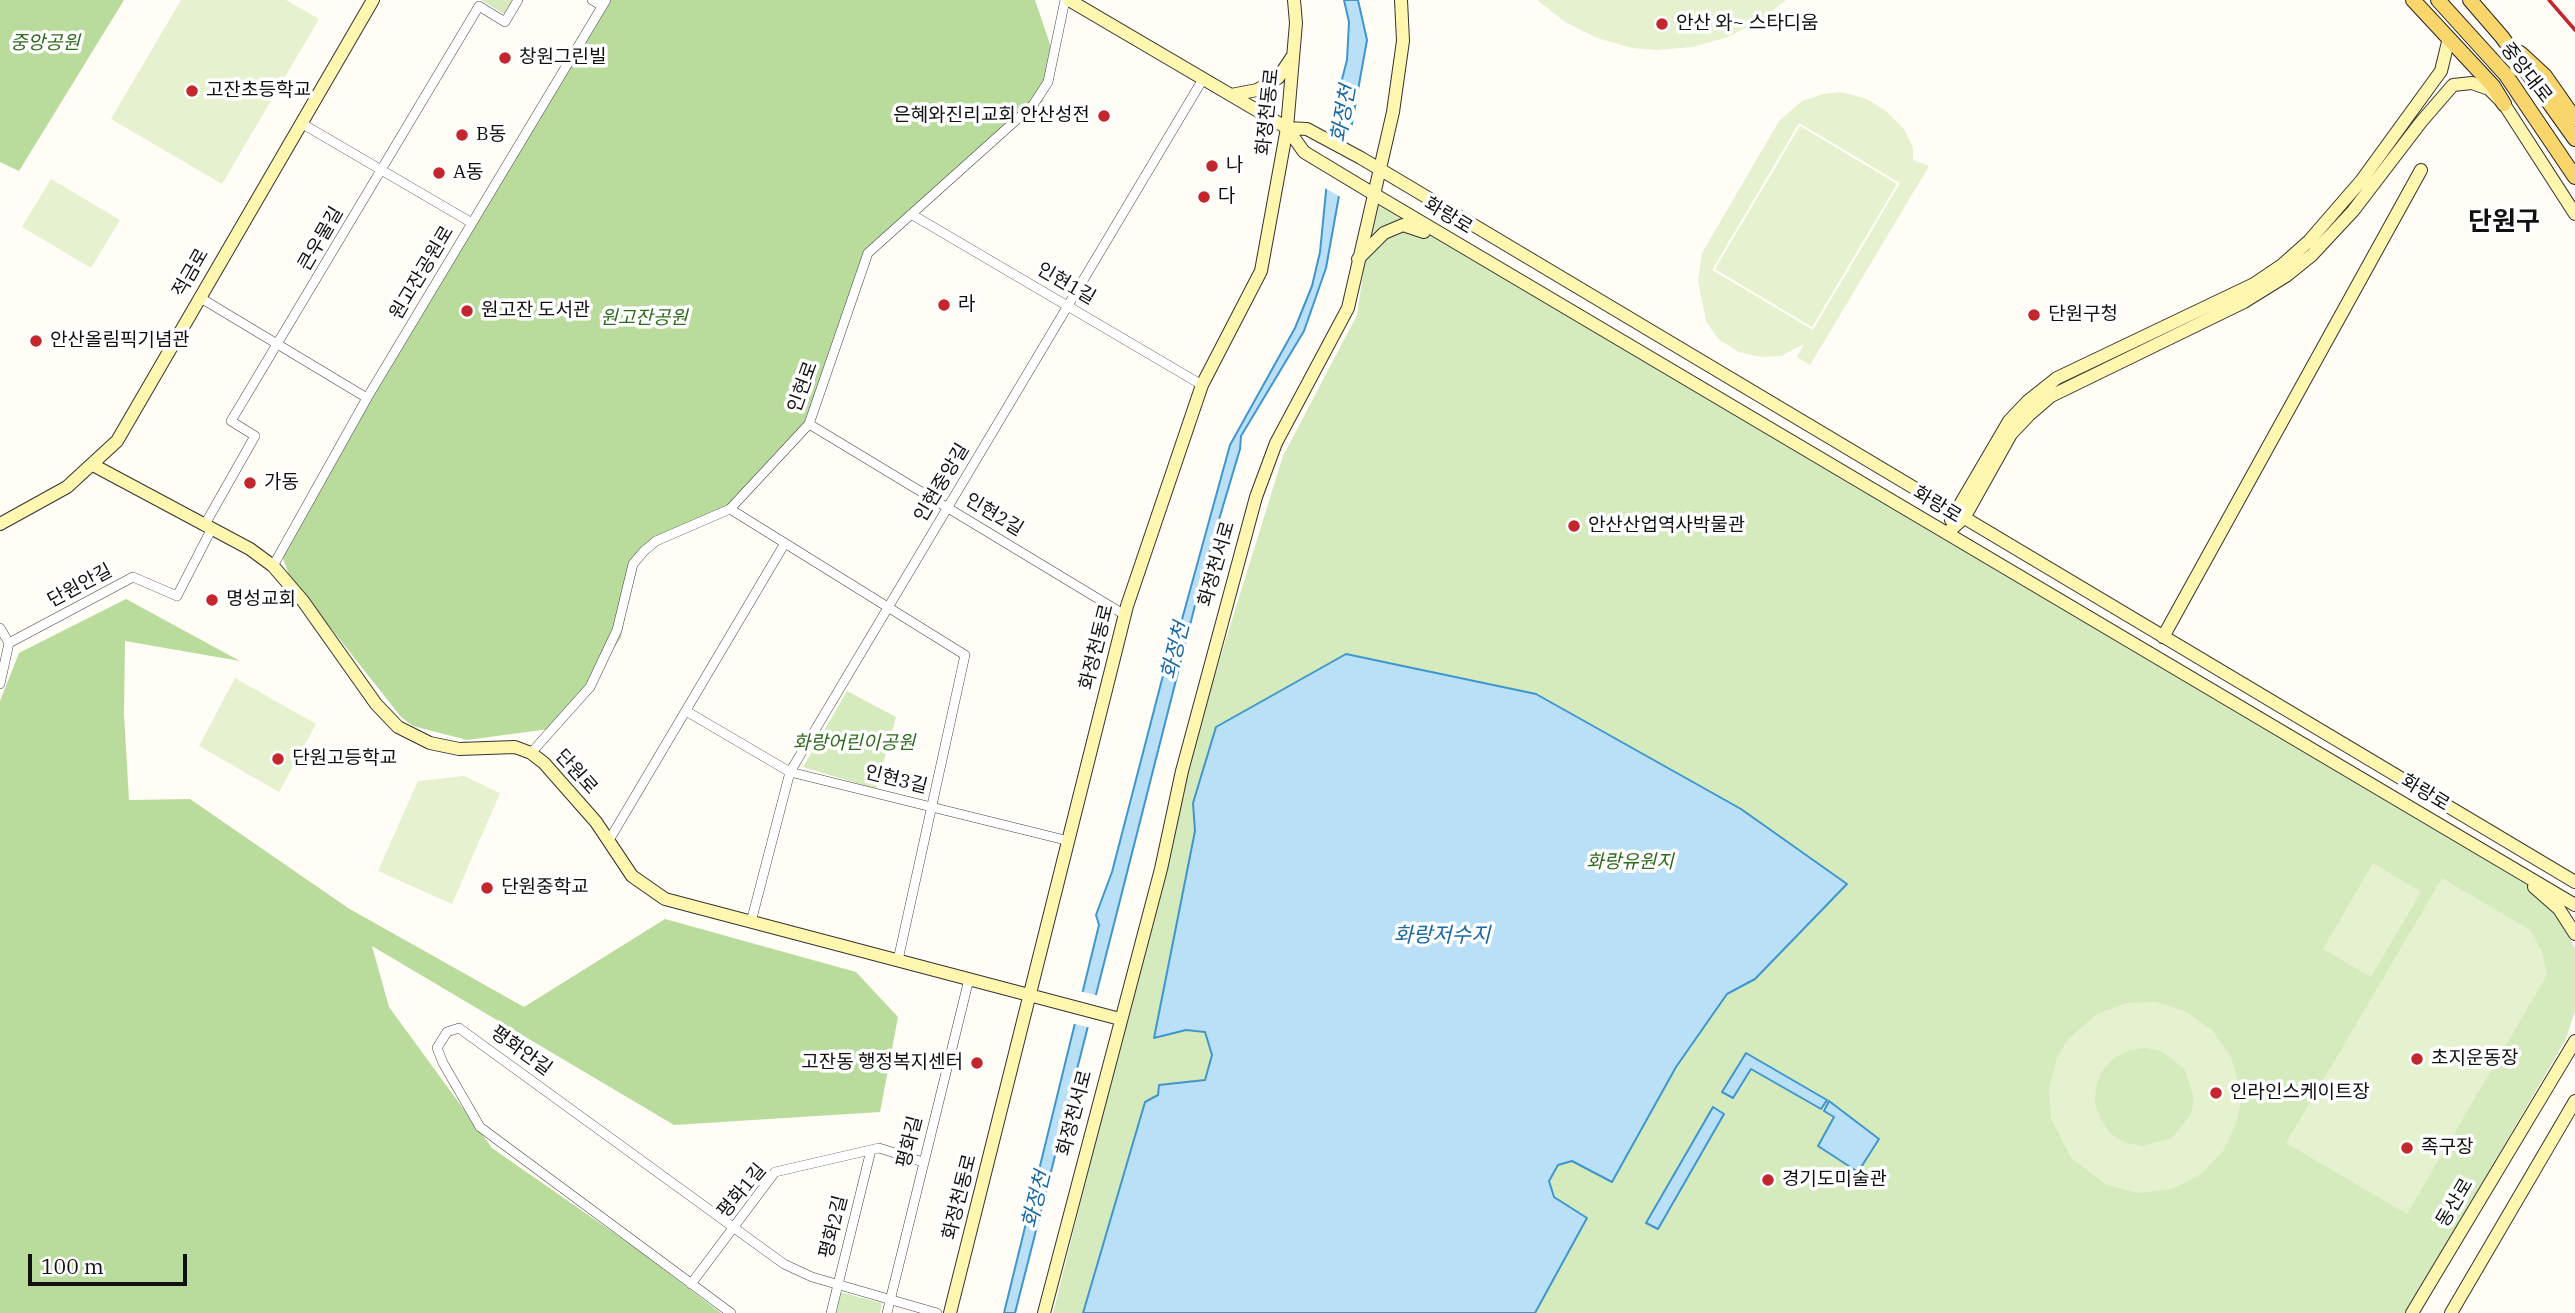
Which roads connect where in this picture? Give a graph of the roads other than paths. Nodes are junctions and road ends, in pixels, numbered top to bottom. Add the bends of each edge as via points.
1 (373, 0) edge
2 (518, 0) edge
3 (593, 0) edge
4 (1067, 0) edge
5 (1294, 0) edge
6 (1401, 0) edge
7 (2413, 0) edge
8 (2438, 0) edge
9 (2470, 0) edge
10 (604, 3) edge
11 (2502, 37) junction
12 (2449, 38) junction
13 (1294, 54) junction
14 (1203, 79) junction
15 (1231, 95) junction
16 (2504, 104) junction
17 (2575, 119) edge
18 (301, 122) junction
19 (1287, 128) junction
20 (2575, 139) edge
21 (1377, 169) junction
22 (382, 170) junction
23 (2421, 170) dead end
24 (2575, 177) edge
25 (1372, 193) junction
26 (911, 214) junction
27 (2575, 214) edge
28 (472, 223) junction
29 (1458, 244) junction
30 (1357, 259) junction
31 (198, 297) junction
32 (1068, 306) junction
33 (278, 345) junction
34 (1202, 385) junction
35 (368, 398) junction
36 (809, 424) junction
37 (93, 465) junction
38 (947, 508) junction
39 (730, 509) junction
40 (1959, 515) junction
41 (0, 524) edge
42 (208, 528) junction
43 (1947, 533) junction
44 (785, 543) junction
45 (273, 566) junction
46 (888, 607) junction
47 (1125, 615) junction
48 (0, 628) edge
49 (2163, 636) junction
50 (9, 643) junction
51 (0, 684) edge
52 (686, 711) junction
53 (531, 753) junction
54 (790, 772) junction
55 (932, 807) junction
56 (1069, 841) junction
57 (608, 842) junction
58 (2507, 864) junction
59 (2575, 882) edge
60 (2575, 905) edge
61 (751, 922) junction
62 (2575, 934) edge
63 (898, 960) junction
64 (969, 979) junction
65 (1028, 995) junction
66 (1115, 1017) junction
67 (2575, 1028) edge
68 (2575, 1041) edge
69 (2568, 1053) junction
70 (2575, 1101) edge
71 (871, 1150) junction
72 (923, 1162) junction
73 (733, 1228) junction
74 (691, 1284) junction
75 (838, 1286) junction
76 (890, 1301) junction
77 (731, 1313) edge
78 (831, 1313) edge
79 (887, 1313) edge
80 (937, 1313) edge
81 (950, 1313) edge
82 (1044, 1313) edge
83 (2412, 1313) edge
84 (2451, 1313) edge

1 - 18 street, 적금로
2 - 22 street, 큰우물길 via 505,22 479,6
3 - 10 street
4 - 14 street, 화랑로
4 - 26 street, 인현로 via 1048,82 1033,105
5 - 13 street, 화정천동로
6 - 21 street, 화정천서로 via 1403,41 1393,112
7 - 12 main road
8 - 24 main road, 중앙대로 via 2506,75
9 - 11 main road, 중앙대로
10 - 28 street, 원고잔공원로
11 - 17 main road via 2545,76
11 - 20 main road, 중앙대로
12 - 16 main road
12 - 40 street via 2441,71 2361,181 2309,241 2254,284 2057,379 2009,421
13 - 15 street via 1278,78 1257,90
13 - 19 street, 화정천동로
14 - 15 street, 화랑로
14 - 32 street, 인현중앙길
15 - 19 street, 화랑로
16 - 27 street
16 - 40 street via 2489,89 2472,83 2453,85 2312,255 2244,302 2051,396 2011,435
18 - 22 street
18 - 31 street, 적금로
19 - 21 street, 화랑로 via 1307,129
19 - 25 street, 화랑로 via 1304,152
19 - 34 street, 화정천동로 via 1261,271
21 - 25 street, 화정천서로
21 - 40 street, 화랑로
22 - 28 street
22 - 33 street, 큰우물길
23 - 49 street
25 - 29 street, 화랑로
25 - 30 street, 화정천서로
26 - 32 street, 인현1길
26 - 36 street, 인현로 via 868,253
28 - 35 street, 원고잔공원로
29 - 30 street via 1403,225 1384,233
29 - 43 street, 화랑로
30 - 66 street, 화정천서로 via 1348,308 1276,443 1256,497 1182,771 1161,869
31 - 33 street
31 - 37 street, 적금로 via 117,441
32 - 34 street, 인현1길
32 - 38 street, 인현중앙길
33 - 35 street
33 - 42 street, 큰우물길 via 230,421 256,436
34 - 47 street, 화정천동로
35 - 45 street, 원고잔공원로
36 - 38 street, 인현2길
36 - 39 street, 인현로
37 - 41 street, 적금로 via 68,487
37 - 42 street, 단원로
38 - 46 street, 인현중앙길
38 - 47 street, 인현2길
39 - 44 street
39 - 53 street, 인현로 via 656,541 633,564 617,631 590,687
40 - 43 street
40 - 49 street, 화랑로
42 - 45 street, 단원로
42 - 50 street, 단원안길 via 177,596 133,577
43 - 58 street, 화랑로
44 - 46 street
44 - 52 street
45 - 53 street, 단원로 via 398,727 430,743 459,748 515,747
46 - 54 street, 인현중앙길
46 - 55 street via 965,655
47 - 56 street, 화정천동로
48 - 50 street
49 - 59 street, 화랑로
50 - 51 street
52 - 54 street, 인현3길
52 - 57 street
53 - 57 street, 단원로 via 579,803
54 - 55 street, 인현3길
54 - 61 street, 인현중앙길
55 - 56 street, 인현3길
55 - 63 street
56 - 65 street, 화정천동로
57 - 61 street, 단원로 via 632,876 665,899
58 - 60 street, 화랑로
58 - 62 street via 2559,909
61 - 63 street, 단원로
63 - 64 street, 단원로
64 - 65 street, 단원로
64 - 72 street, 평화길
65 - 66 street, 단원로
65 - 81 street, 화정천동로
66 - 82 street, 화정천서로
67 - 69 street
68 - 69 street, 동산로
69 - 83 street, 동산로
70 - 84 street
71 - 72 street, 평화1길 via 879,1148
71 - 73 street, 평화1길 via 775,1172
71 - 75 street, 평화2길
72 - 76 street, 평화길
73 - 74 street, 평화1길
73 - 74 street, 평화안길 via 459,1028 447,1032 437,1048 480,1127
73 - 75 street, 평화안길 via 784,1264
74 - 77 street, 평화안길
75 - 76 street, 평화안길
75 - 78 street, 평화2길
76 - 79 street, 평화길
76 - 80 street, 평화안길

